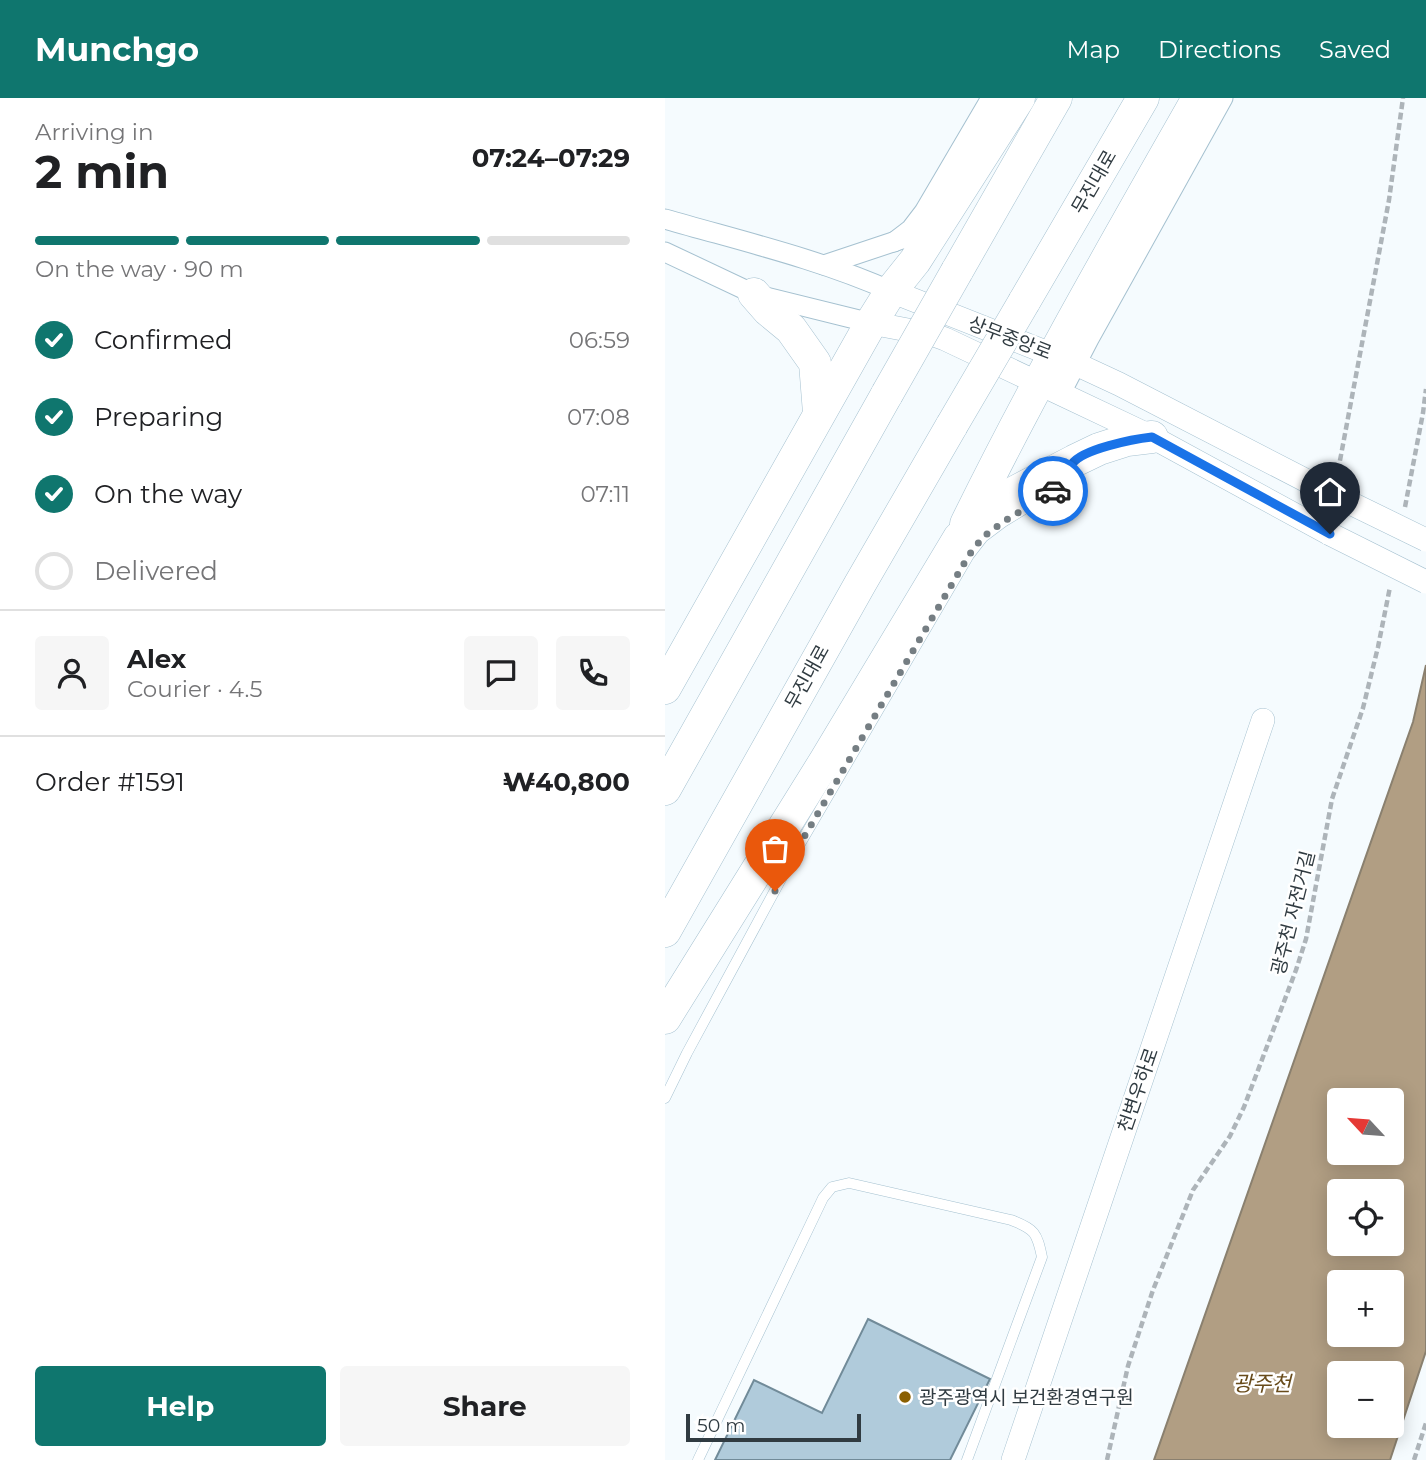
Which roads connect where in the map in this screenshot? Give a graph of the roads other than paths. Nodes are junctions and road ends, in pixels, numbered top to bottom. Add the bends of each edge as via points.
1 (991, 98) edge
2 (1019, 98) edge
3 (1056, 98) edge
4 (1143, 98) edge
5 (1198, 98) edge
6 (1223, 98) edge
7 (665, 219) edge
8 (935, 228) junction
9 (894, 242) junction
10 (665, 252) edge
11 (824, 265) junction
12 (891, 291) junction
13 (754, 294) junction
14 (871, 323) junction
15 (1065, 359) junction
16 (1051, 388) junction
17 (819, 413) junction
18 (1152, 437) junction
19 (1074, 461) junction
20 (959, 538) junction
21 (1426, 540) edge
22 (713, 580) dead end
23 (1426, 582) edge
24 (665, 688) edge
25 (1263, 720) dead end
26 (665, 789) edge
27 (665, 931) edge
28 (665, 1018) edge
29 (665, 1098) edge
30 (698, 1460) edge
31 (967, 1460) edge
32 (1013, 1460) edge

1 - 9 street via 924,212
2 - 8 highway
3 - 26 highway, bridge
4 - 27 highway, 무진대로, bridge via 860,584
5 - 15 highway
6 - 15 street
7 - 11 street, 상무중앙로
8 - 9 street
8 - 12 highway
9 - 11 street
10 - 13 street, 상무중앙로
11 - 12 street, 상무중앙로
12 - 14 highway
12 - 15 street, 상무중앙로
13 - 14 street, 상무중앙로
13 - 17 highway via 791,329 815,363
14 - 16 street, 상무중앙로 via 934,335
14 - 17 highway
15 - 16 highway
15 - 21 street, 상무중앙로, bridge
16 - 18 street, 상무중앙로
16 - 20 highway via 999,457
17 - 22 lane via 785,459
17 - 24 highway
18 - 19 highway via 1127,440
18 - 23 street, 상무중앙로, bridge
19 - 20 highway via 1011,494
19 - 29 lane via 1061,487 1003,522 969,555 800,844
20 - 28 highway
25 - 32 street, 천변우하로
30 - 31 lane via 823,1198 832,1187 849,1183 1011,1220 1028,1226 1038,1238 1042,1257

